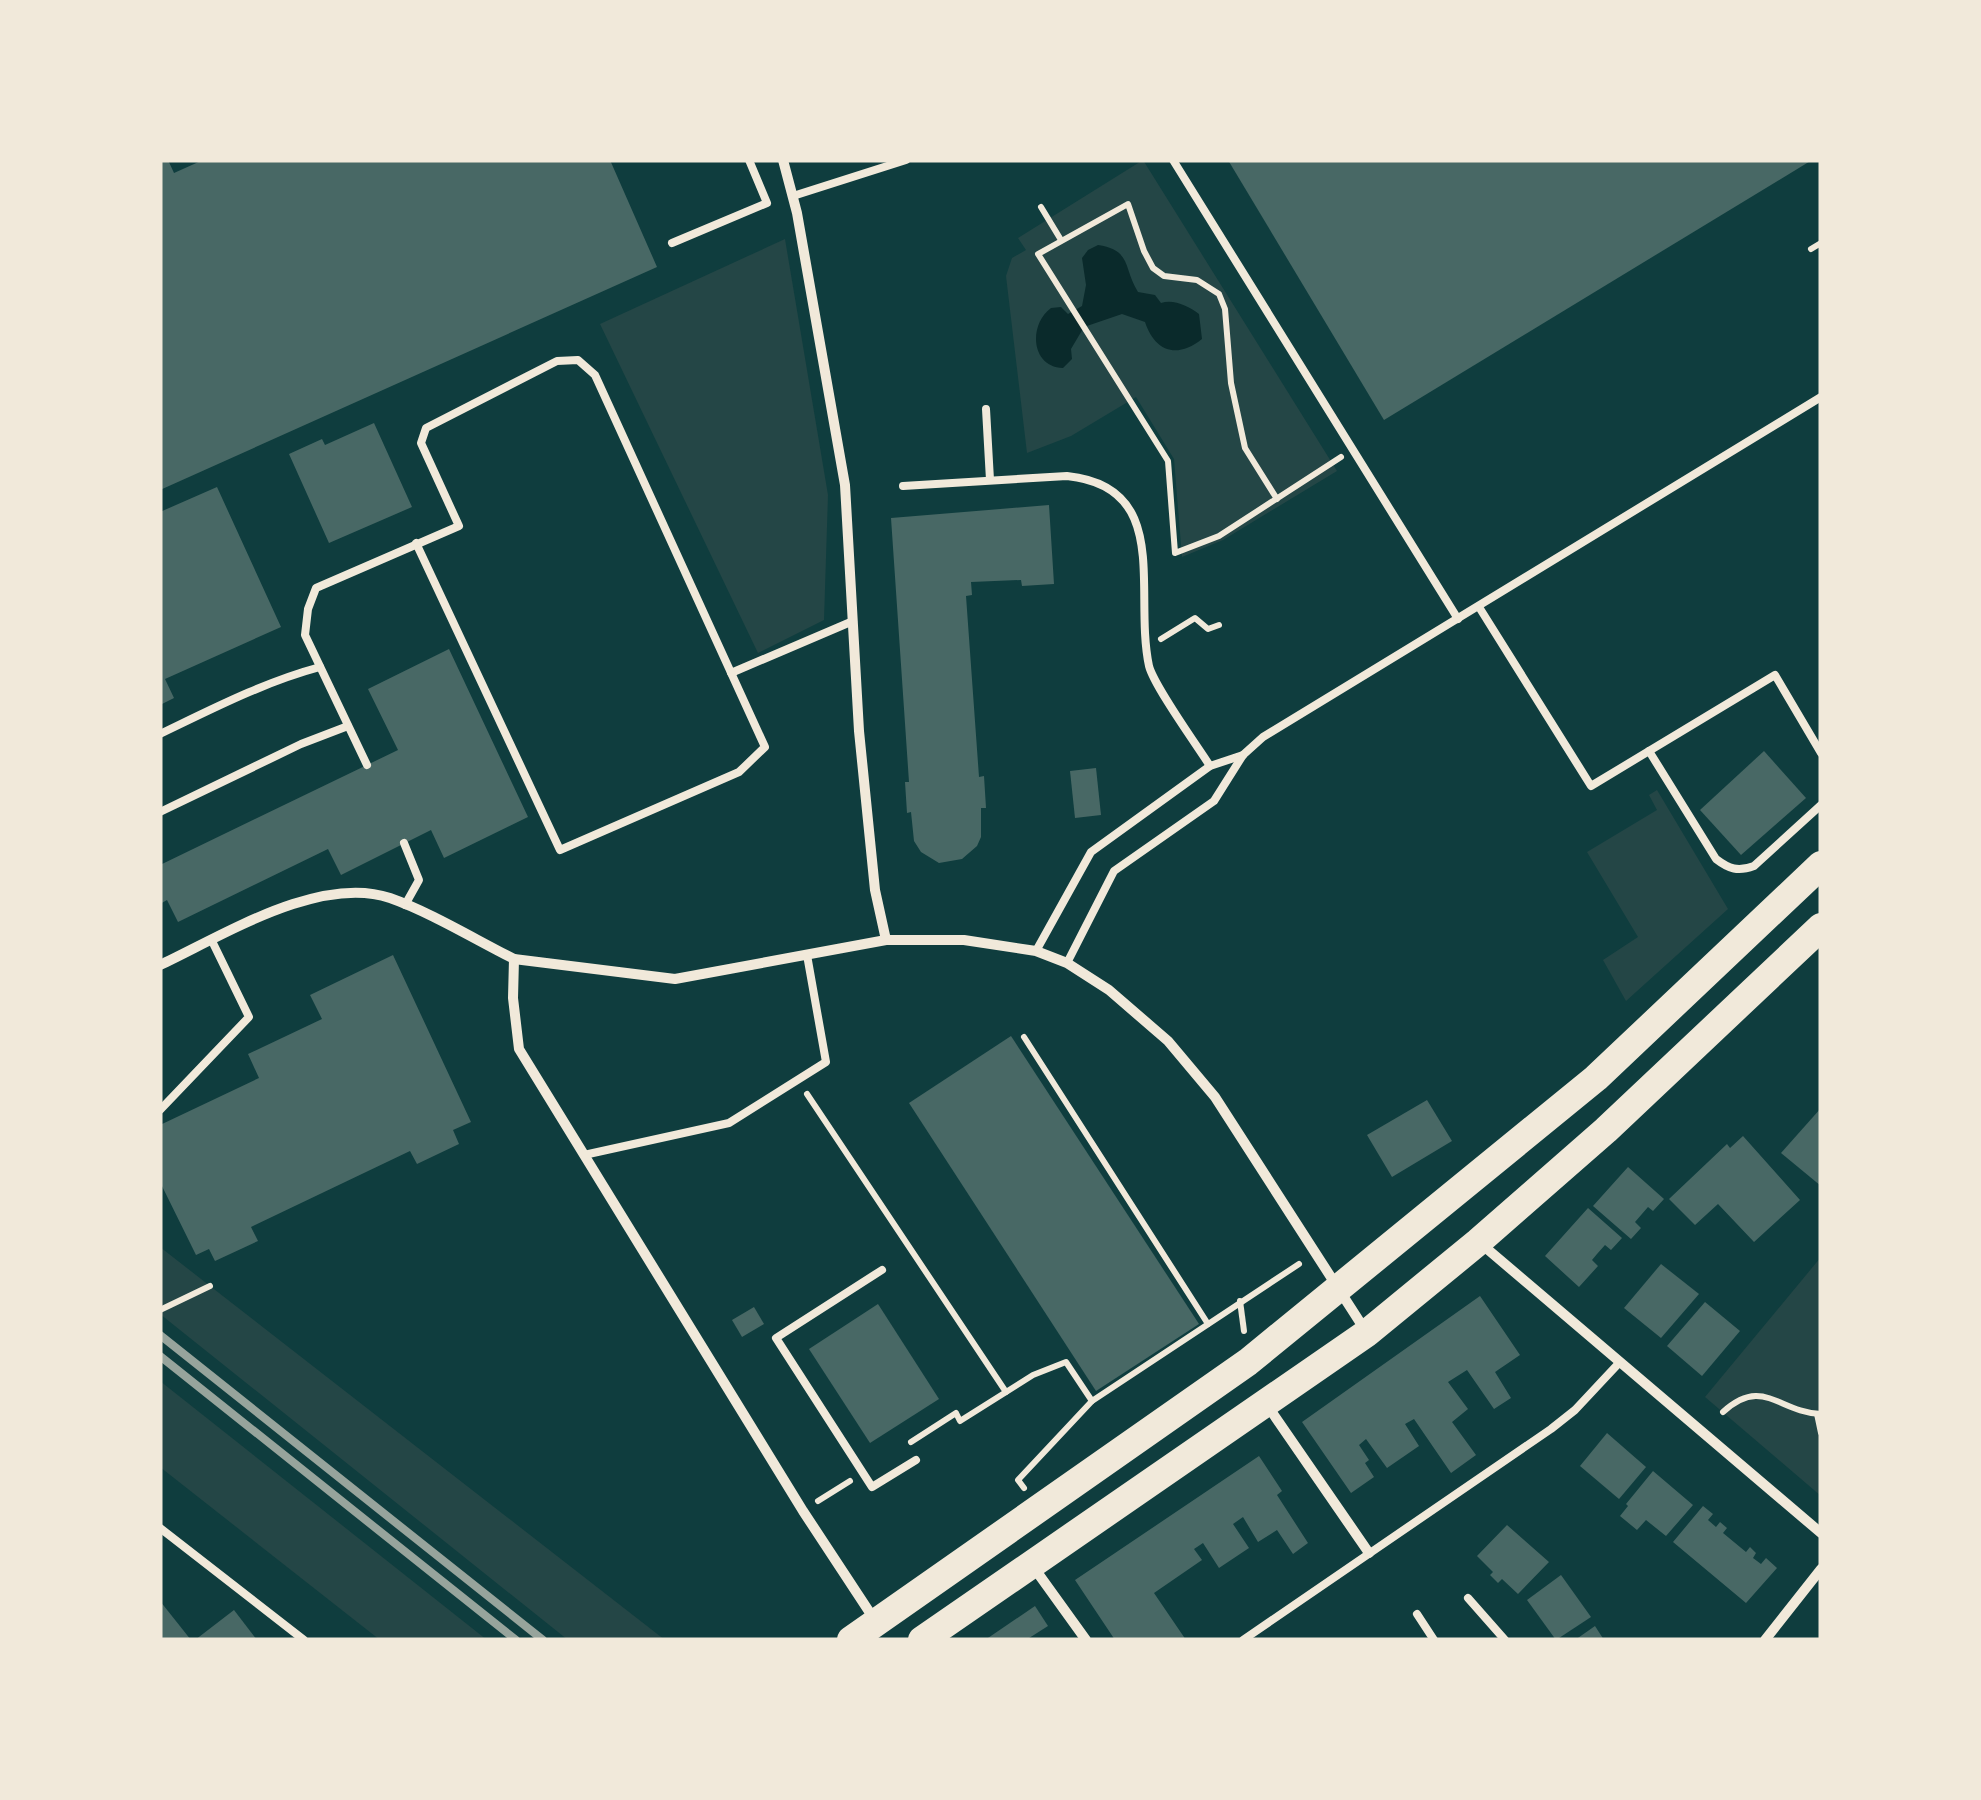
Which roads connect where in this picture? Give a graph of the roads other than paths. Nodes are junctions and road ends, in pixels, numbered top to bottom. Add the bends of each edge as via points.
1 (749, 160) edge
2 (783, 160) edge
3 (906, 160) edge
4 (1173, 160) edge
5 (793, 196) junction
6 (672, 243) dead end
7 (1821, 397) edge
8 (986, 408) dead end
9 (990, 480) junction
10 (903, 486) dead end
11 (416, 543) junction
12 (1478, 606) junction
13 (1458, 619) junction
14 (852, 620) junction
15 (320, 667) junction
16 (731, 674) junction
17 (348, 726) junction
18 (160, 734) edge
19 (1649, 751) junction
20 (1821, 753) edge
21 (1243, 755) junction
22 (367, 764) dead end
23 (1210, 766) junction
24 (1821, 805) edge
25 (160, 812) edge
26 (404, 843) dead end
27 (1821, 864) edge
28 (404, 905) junction
29 (1821, 926) edge
30 (886, 940) junction
31 (212, 941) junction
32 (1036, 951) junction
33 (807, 955) junction
34 (514, 959) junction
35 (1067, 963) junction
36 (160, 965) edge
37 (160, 1110) edge
38 (584, 1156) junction
39 (1478, 1242) junction
40 (882, 1270) dead end
41 (1338, 1290) junction
42 (1368, 1332) junction
43 (1620, 1363) junction
44 (1267, 1404) junction
45 (916, 1460) dead end
46 (160, 1528) edge
47 (1821, 1533) edge
48 (1369, 1553) junction
49 (1032, 1564) junction
50 (1821, 1569) edge
51 (1468, 1598) dead end
52 (1416, 1614) dead end
53 (876, 1623) junction
54 (304, 1640) edge
55 (851, 1640) edge
56 (922, 1640) edge
57 (1086, 1640) edge
58 (1242, 1640) edge
59 (1434, 1640) edge
60 (1504, 1640) edge
61 (1765, 1640) edge

1 - 6 lane via 767,203
2 - 5 street
3 - 5 lane
4 - 13 lane
5 - 14 street via 845,485
7 - 12 lane
8 - 9 lane
9 - 10 lane
9 - 23 lane via 1067,476 1114,488 1141,532 1150,670
11 - 15 lane via 316,588 304,635
11 - 16 lane via 560,850 739,772 765,747
11 - 16 lane via 459,526 421,444 426,428 557,362 578,360 594,375
12 - 13 lane
12 - 19 lane via 1591,786
13 - 21 lane
14 - 16 lane
14 - 30 street via 858,731
15 - 17 lane
15 - 18 lane
17 - 22 lane
17 - 25 lane
19 - 20 lane via 1775,675
19 - 24 lane via 1728,868 1754,866
21 - 23 lane
21 - 35 lane via 1214,801 1114,872
23 - 32 lane via 1091,852
26 - 28 lane via 418,880
27 - 41 highway via 1596,1078
28 - 31 street via 366,893 306,898
28 - 34 street
29 - 39 highway
30 - 32 street via 964,940
30 - 33 street
31 - 36 street
31 - 37 lane via 250,1016
32 - 35 street
33 - 34 street via 675,979
33 - 38 lane via 826,1062 729,1123
34 - 38 street via 519,1049
35 - 41 street via 1168,1040 1216,1097
38 - 53 street
39 - 42 highway
39 - 43 street
40 - 45 lane via 776,1338 872,1487
41 - 42 street
41 - 53 highway via 1248,1362
42 - 44 highway
43 - 47 street
43 - 48 lane via 1551,1430
44 - 48 street
44 - 49 highway
46 - 54 lane
48 - 58 lane
49 - 56 highway
49 - 57 street
50 - 61 street
51 - 60 lane
52 - 59 lane
53 - 55 highway

